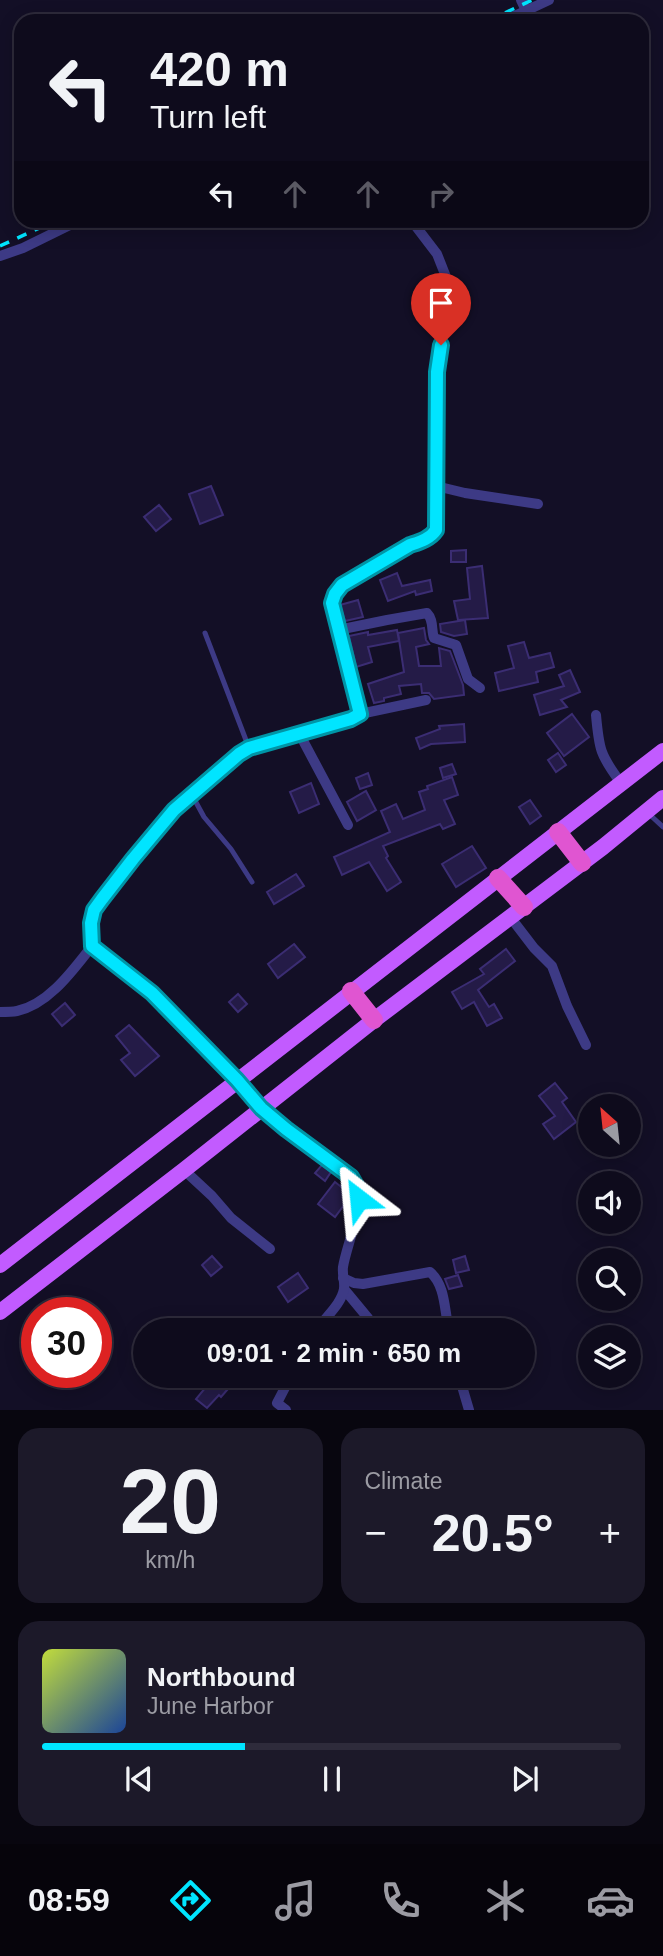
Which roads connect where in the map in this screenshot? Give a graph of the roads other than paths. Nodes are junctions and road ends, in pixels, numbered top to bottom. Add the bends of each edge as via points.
1 (549, 0) edge
2 (526, 10) edge
3 (64, 228) edge
4 (417, 228) edge
5 (0, 256) edge
6 (436, 486) junction
7 (538, 504) dead end
8 (338, 631) junction
9 (205, 633) dead end
10 (480, 688) dead end
11 (426, 700) dead end
12 (360, 714) junction
13 (596, 715) dead end
14 (299, 733) junction
15 (249, 748) junction
16 (663, 751) edge
17 (621, 783) junction
18 (192, 795) junction
19 (663, 798) edge
20 (647, 811) junction
21 (348, 825) dead end
22 (663, 827) edge
23 (558, 832) junction
24 (582, 863) junction
25 (498, 878) junction
26 (253, 882) dead end
27 (517, 913) junction
28 (92, 946) junction
29 (351, 991) junction
30 (0, 1012) edge
31 (374, 1020) junction
32 (586, 1045) dead end
33 (237, 1080) junction
34 (261, 1108) junction
35 (184, 1170) junction
36 (270, 1249) dead end
37 (0, 1265) edge
38 (343, 1283) junction
39 (0, 1312) edge
40 (327, 1318) edge
41 (368, 1318) edge
42 (447, 1318) edge
43 (285, 1388) edge
44 (463, 1388) edge
45 (286, 1410) edge
46 (469, 1410) edge

1 - 2 street
3 - 5 street
4 - 6 street via 437,254 450,287 437,372
6 - 7 street
6 - 8 street via 434,533 342,585 332,603
8 - 10 street via 430,615 434,638 456,645 468,679
8 - 12 street
9 - 15 lane
11 - 12 street
12 - 14 street
13 - 17 street via 598,746
14 - 15 street
14 - 21 street
15 - 18 street
16 - 17 main road
17 - 23 main road
18 - 26 lane
18 - 28 street via 174,810 94,910
19 - 20 main road
20 - 22 lane
20 - 24 main road
23 - 24 highway
23 - 25 main road
24 - 27 main road
25 - 27 highway
25 - 29 main road
27 - 31 main road
27 - 32 street via 534,948 552,967
28 - 30 street via 42,999 18,1011
28 - 33 street via 152,993
29 - 31 highway
29 - 33 main road
31 - 34 main road
33 - 34 street
33 - 37 main road
34 - 35 main road
34 - 38 street via 356,1182 359,1199
35 - 36 street via 231,1218
35 - 39 main road
38 - 40 street
38 - 41 street
38 - 42 street via 430,1272 442,1287
43 - 45 street via 277,1403
44 - 46 street

